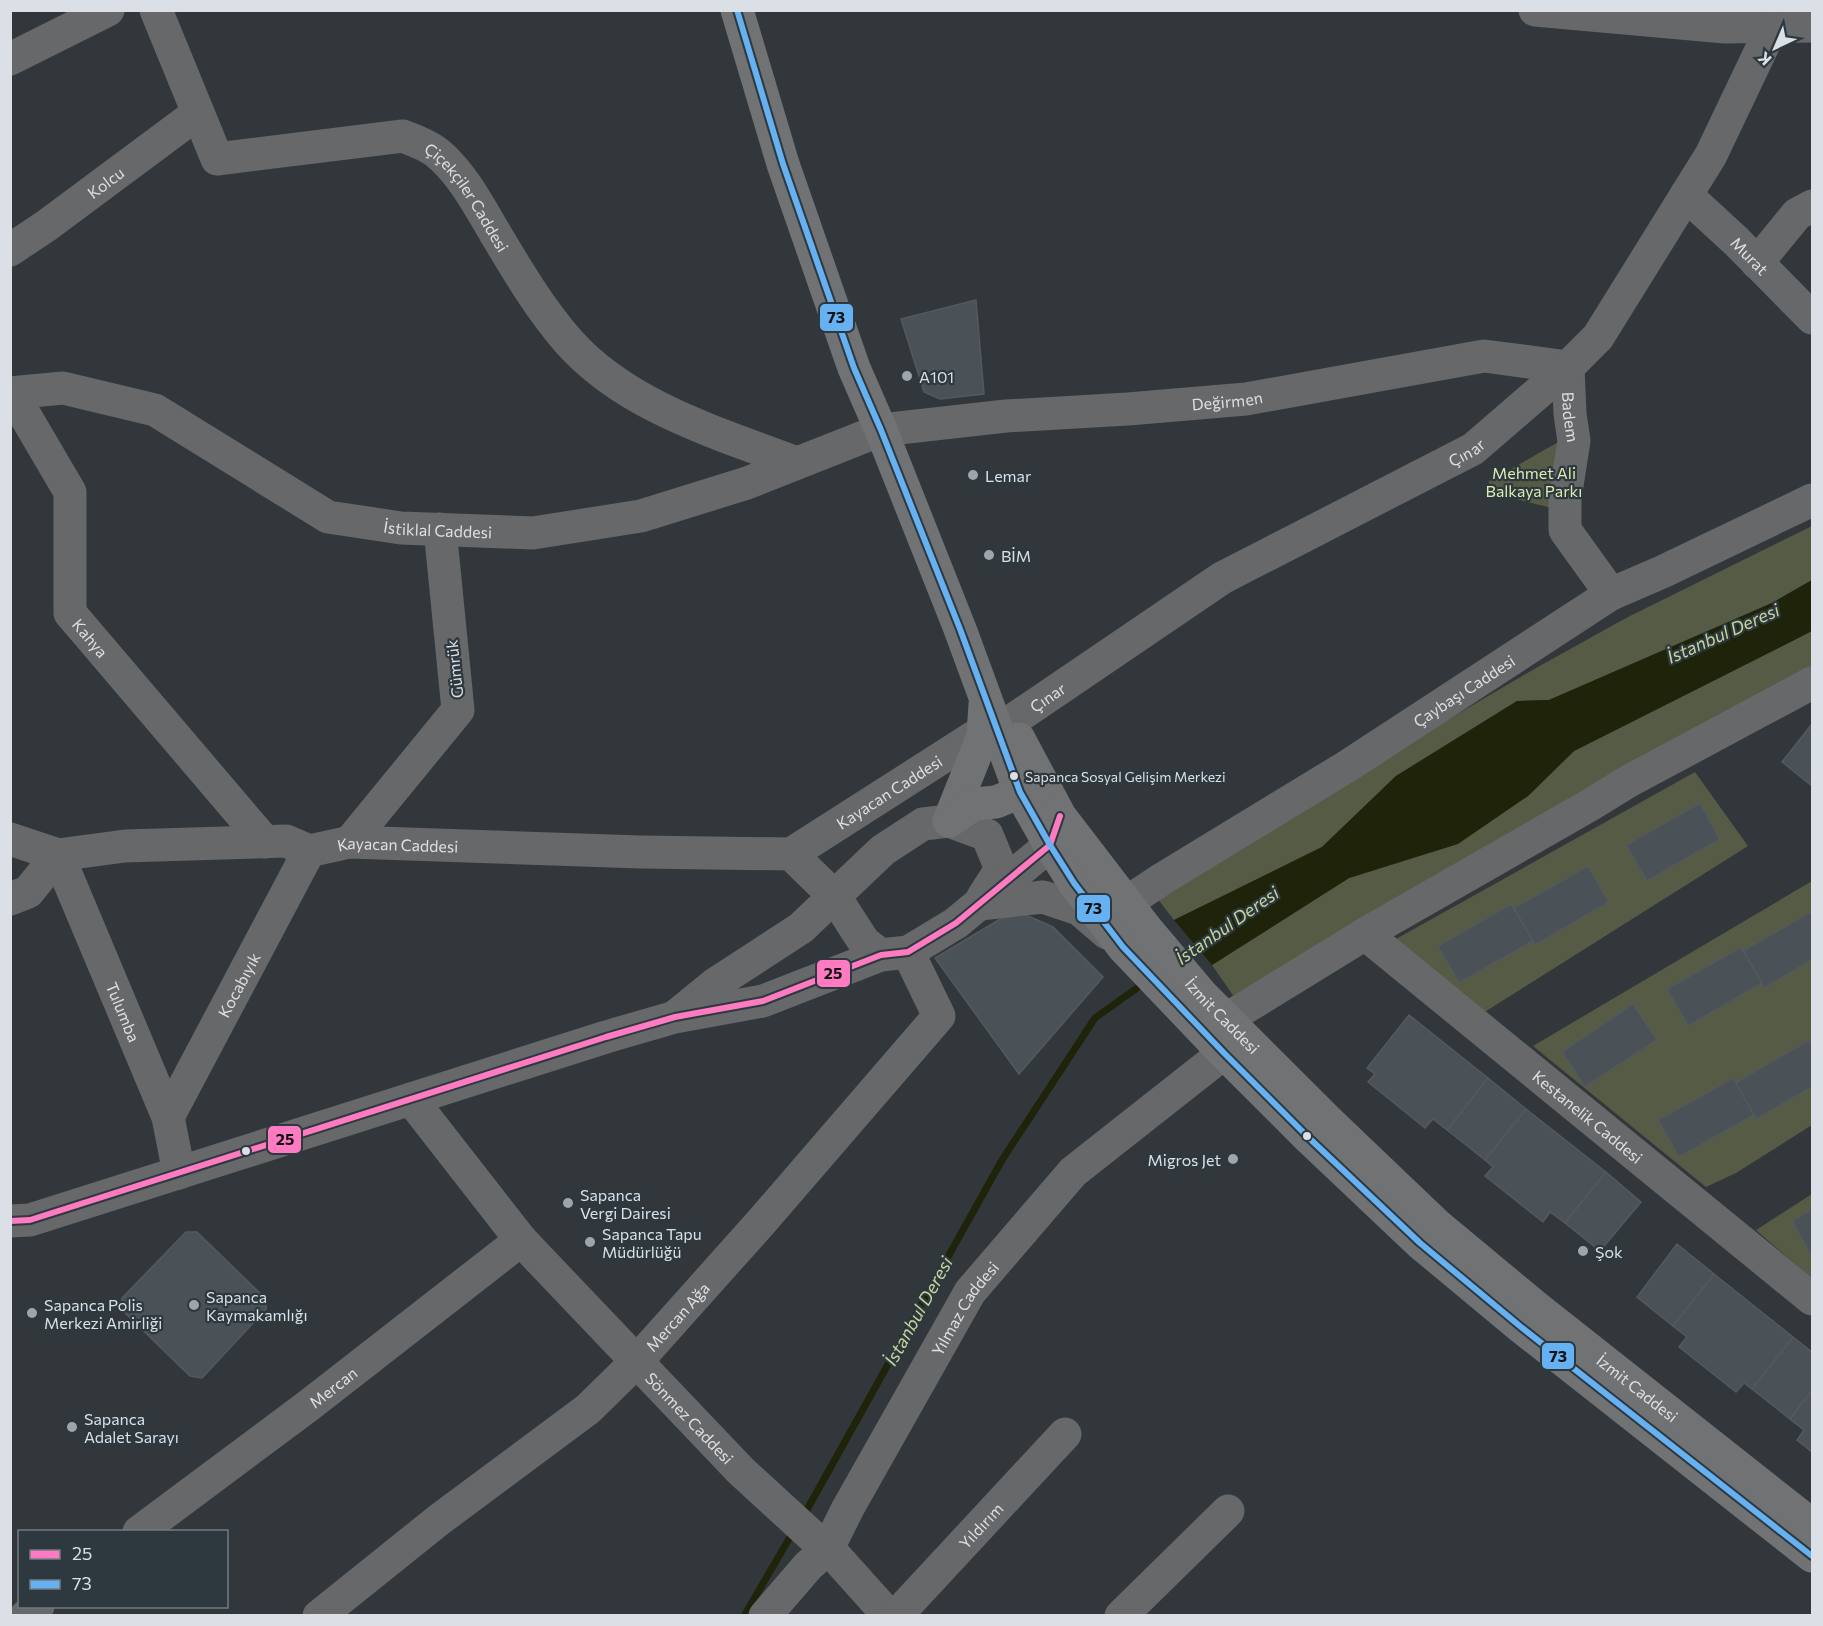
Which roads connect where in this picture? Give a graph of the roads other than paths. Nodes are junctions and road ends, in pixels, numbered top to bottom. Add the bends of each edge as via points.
1 (108, 10) edge
2 (156, 10) edge
3 (737, 10) edge
4 (1535, 10) edge
5 (1722, 19) edge
6 (1812, 26) edge
7 (1772, 27) junction
8 (10, 59) edge
9 (198, 113) junction
10 (1686, 195) junction
11 (1812, 206) edge
12 (10, 250) edge
13 (1757, 263) junction
14 (1812, 318) edge
15 (1568, 367) junction
16 (11, 393) edge
17 (881, 430) junction
18 (796, 464) junction
19 (1812, 500) edge
20 (440, 529) junction
21 (1611, 594) junction
22 (960, 629) junction
23 (1812, 683) edge
24 (985, 697) junction
25 (997, 726) junction
26 (1031, 789) junction
27 (949, 821) junction
28 (1055, 831) junction
29 (10, 839) edge
30 (265, 842) junction
31 (350, 842) junction
32 (309, 851) junction
33 (791, 854) junction
34 (58, 855) junction
35 (835, 897) junction
36 (10, 899) edge
37 (980, 904) junction
38 (1132, 926) junction
39 (1365, 934) junction
40 (894, 953) junction
41 (1195, 1004) junction
42 (675, 1017) junction
43 (1226, 1020) junction
44 (1224, 1053) junction
45 (411, 1099) junction
46 (168, 1117) junction
47 (179, 1173) junction
48 (10, 1221) edge
49 (521, 1239) junction
50 (1812, 1299) edge
51 (637, 1361) junction
52 (1065, 1434) dead end
53 (1227, 1511) dead end
54 (1812, 1525) edge
55 (142, 1530) edge
56 (820, 1543) junction
57 (1812, 1556) edge
58 (319, 1616) edge
59 (765, 1616) edge
60 (889, 1616) edge
61 (896, 1616) edge
62 (1121, 1616) edge

1 - 8 street
2 - 9 street, Çiçekçiler Caddesi
3 - 17 main road via 783,164 854,368
4 - 5 street
5 - 7 street
6 - 7 street
7 - 10 street, Çınar via 1711,155
9 - 12 street, Kolcu
9 - 18 street, Çiçekçiler Caddesi via 217,159 403,136 425,145 465,182 540,306 598,371 674,416
10 - 13 street, Murat
10 - 15 street, Çınar via 1598,337
11 - 13 street via 1797,214
13 - 14 street, Murat
15 - 17 street, Değirmen via 1484,356 1246,399 1006,416
15 - 21 street, Badem via 1574,441 1565,530
15 - 25 street, Çınar via 1473,449 1222,578
16 - 20 street, İstiklal Caddesi via 63,388 154,410 328,517 401,528
16 - 30 street, Kahya via 70,492 70,613
17 - 18 street, İstiklal Caddesi
17 - 22 main road
18 - 20 street, İstiklal Caddesi via 641,516 533,534
19 - 21 street, Çaybaşı Caddesi
20 - 31 street, Gümrük via 458,710
21 - 38 street, Çaybaşı Caddesi via 1346,767 1162,879
22 - 24 main road, İzmit Caddesi
22 - 25 main road, İzmit Caddesi
23 - 39 street via 1629,781
24 - 25 main road
24 - 26 main road, İzmit Caddesi
25 - 26 main road, İzmit Caddesi
25 - 27 main road
25 - 33 street, Kayacan Caddesi
26 - 27 main road via 996,802 974,804
26 - 28 main road, İzmit Caddesi
27 - 35 street via 923,824 883,850
27 - 37 street via 987,835 1000,869
28 - 37 street
28 - 38 main road, İzmit Caddesi
28 - 38 main road, İzmit Caddesi via 1074,883
29 - 34 street
30 - 32 street via 286,841
30 - 34 street via 125,846
31 - 32 street, Kayacan Caddesi
31 - 33 street, Kayacan Caddesi
32 - 46 street, Kocabıyık
33 - 35 street
34 - 36 street via 28,892
34 - 46 street, Tulumba
35 - 40 street via 864,942
35 - 42 street via 801,928 716,984
37 - 38 street via 1043,897
37 - 40 street via 956,923
38 - 41 main road, İzmit Caddesi
39 - 43 street
39 - 50 street, Kestanelik Caddesi
40 - 42 street via 762,1000
40 - 51 street, Mercan Ağa via 939,1016
41 - 43 main road, İzmit Caddesi
41 - 44 main road, İzmit Caddesi
42 - 45 street
43 - 54 main road, İzmit Caddesi via 1437,1225
44 - 56 street, Yılmaz Caddesi via 1073,1173 970,1292 848,1508
44 - 57 main road, İzmit Caddesi via 1420,1243
45 - 47 street
45 - 49 street, Sönmez Caddesi
46 - 47 street, Tulumba
47 - 48 street via 30,1220
49 - 51 street, Sönmez Caddesi
49 - 55 street, Mercan
51 - 56 street, Sönmez Caddesi via 741,1471
51 - 58 street, Mercan Ağa via 588,1409 440,1519
52 - 61 street, Yıldırım
53 - 62 street
56 - 59 street, Yılmaz Caddesi via 808,1566
56 - 60 street, Sönmez Caddesi

